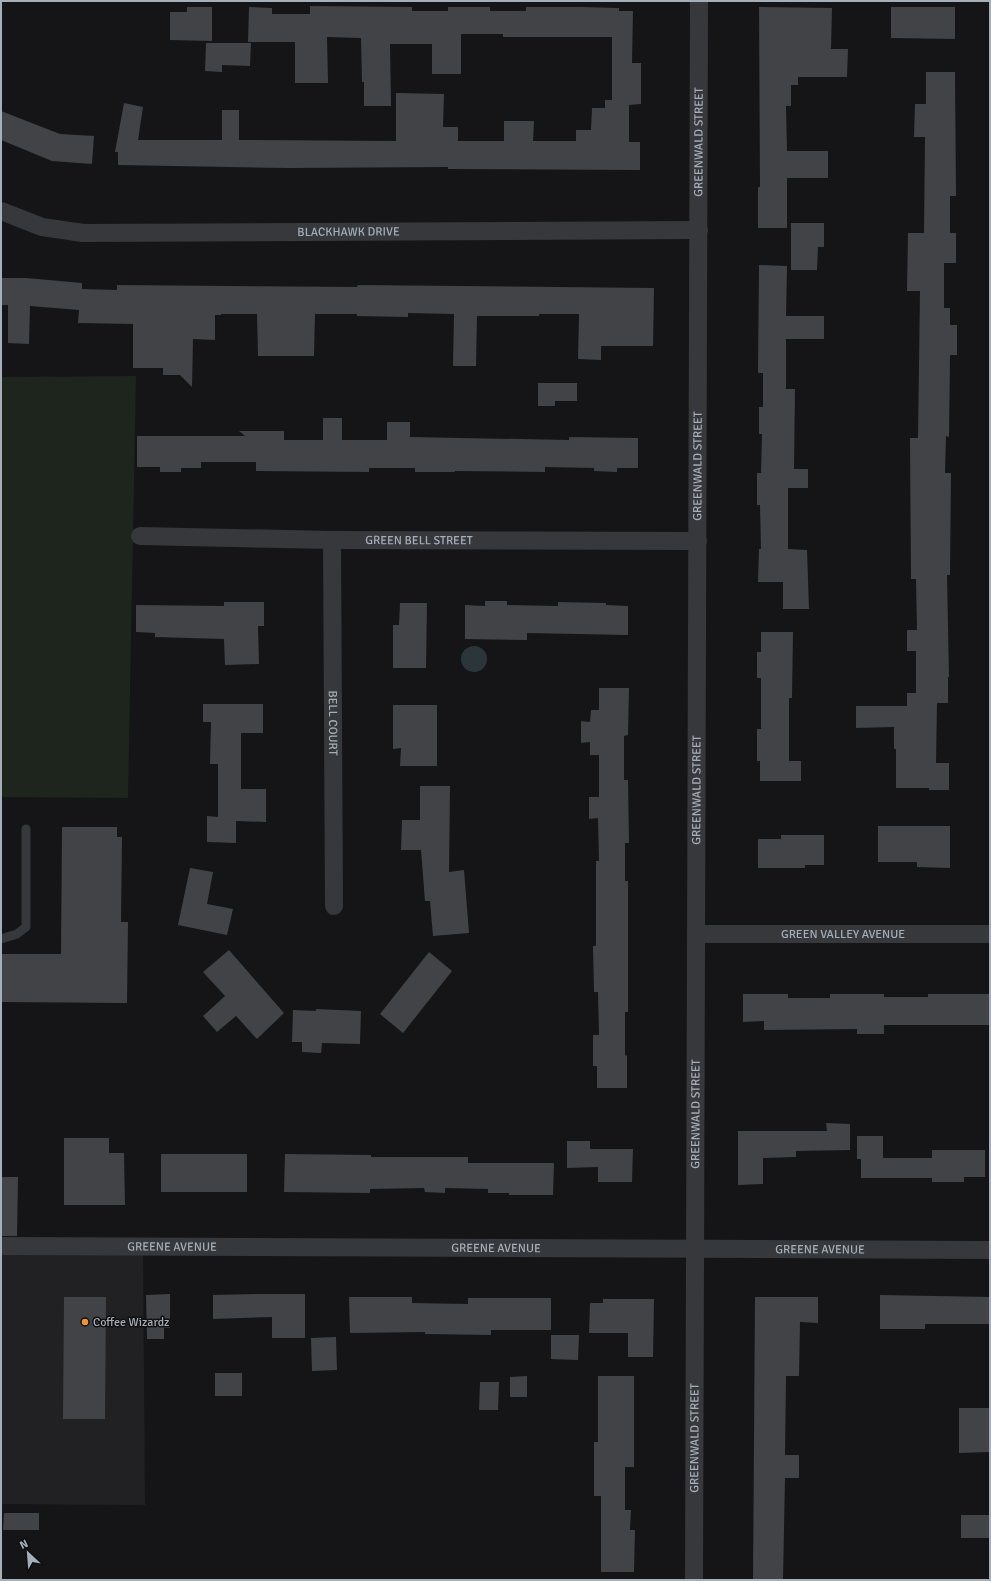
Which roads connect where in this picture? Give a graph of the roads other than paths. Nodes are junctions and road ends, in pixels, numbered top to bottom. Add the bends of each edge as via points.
1 (699, 1) edge
2 (1, 211) edge
3 (699, 230) junction
4 (140, 536) dead end
5 (332, 540) junction
6 (698, 541) junction
7 (26, 829) dead end
8 (334, 906) dead end
9 (696, 934) junction
10 (990, 934) edge
11 (1, 939) edge
12 (1, 1246) edge
13 (695, 1249) junction
14 (990, 1250) edge
15 (694, 1580) edge

1 - 3 street, GREENWALD STREET
2 - 3 street, BLACKHAWK DRIVE via 42,227 83,232
3 - 6 street, GREENWALD STREET
4 - 5 street, GREEN BELL STREET
5 - 6 street, GREEN BELL STREET
5 - 8 street, BELL COURT
6 - 9 street, GREENWALD STREET
7 - 11 lane via 26,927 17,934
9 - 10 street, GREEN VALLEY AVENUE
9 - 13 street, GREENWALD STREET
12 - 13 street, GREENE AVENUE
13 - 14 street, GREENE AVENUE
13 - 15 street, GREENWALD STREET

